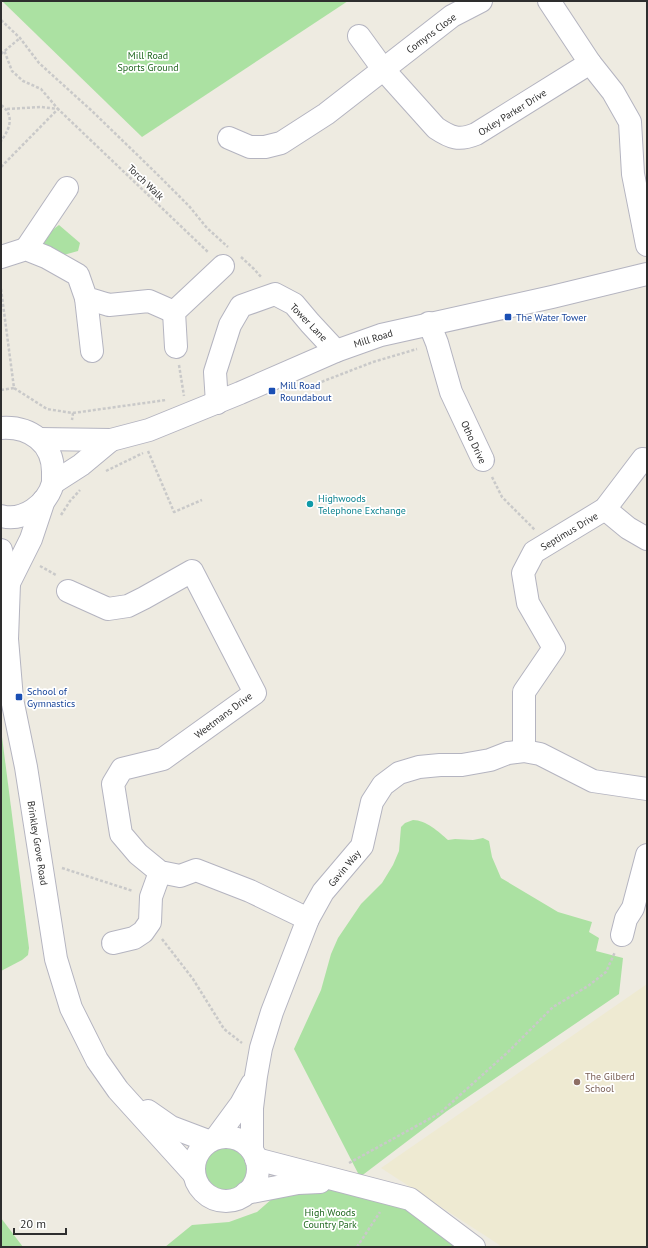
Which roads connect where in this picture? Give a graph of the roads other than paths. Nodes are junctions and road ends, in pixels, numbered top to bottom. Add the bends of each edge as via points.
1 (480, 1) edge
2 (549, 1) edge
3 (359, 36) dead end
4 (590, 63) junction
5 (383, 69) junction
6 (229, 138) dead end
7 (67, 188) dead end
8 (647, 245) edge
9 (26, 250) junction
10 (230, 256) road end
11 (1, 257) edge
12 (647, 274) edge
13 (86, 298) junction
14 (174, 312) junction
15 (433, 333) junction
16 (176, 347) road end
17 (92, 351) dead end
18 (336, 351) junction
19 (217, 403) junction
20 (1, 425) edge
21 (39, 439) junction
22 (111, 440) junction
23 (643, 458) dead end
24 (482, 460) road end
25 (49, 492) junction
26 (605, 509) junction
27 (1, 516) edge
28 (647, 539) edge
29 (1, 550) edge
30 (9, 583) junction
31 (68, 591) road end
32 (524, 751) junction
33 (647, 789) edge
34 (647, 855) edge
35 (160, 872) junction
36 (308, 920) junction
37 (619, 923) road end
38 (113, 943) dead end
39 (256, 1076) junction
40 (118, 1090) junction
41 (212, 1140) junction
42 (254, 1155) junction
43 (194, 1174) junction
44 (333, 1179) junction
45 (246, 1193) junction
46 (474, 1247) edge

1 - 5 street, Comyns Close via 452,16
2 - 4 street
3 - 5 street, Oxley Parker Drive
4 - 5 street, Oxley Parker Drive via 466,138 447,135 436,128
4 - 8 street via 613,92 630,122 633,174
5 - 6 street via 326,114 281,143 265,148 250,147
7 - 9 street
9 - 11 street
9 - 13 street via 46,257 78,276
10 - 14 street
12 - 15 street, Mill Road via 552,297
13 - 14 street via 109,304 149,301
13 - 17 street
14 - 16 street
15 - 18 street, Mill Road via 381,335
15 - 24 street, Otho Drive via 451,392
18 - 19 street, Mill Road
18 - 19 street, Tower Lane via 294,304 275,294 241,306 230,325 215,372
19 - 22 street, Mill Road via 149,430
20 - 21 street, Mill Road via 18,428
21 - 22 street, Mill Road
21 - 25 street, Mill Road via 49,451 53,464
22 - 25 street, Mill Road
23 - 26 street, Septimus Drive
25 - 27 street, Mill Road via 33,511 8,518
25 - 30 street, Brinkley Grove Road via 31,539
26 - 28 street, Septimus Drive via 628,528
26 - 32 street, Septimus Drive via 534,552 523,574 528,603 554,648 524,692
29 - 30 street, Brinkley Grove Road
30 - 40 street, Brinkley Grove Road via 8,639 12,700 26,767 56,959 71,1008 97,1060
31 - 35 street, Weetmans Drive via 108,609 128,606 192,571 255,693 163,759 122,769 113,784 121,834 138,854
32 - 33 street, Gavin Way via 540,754 593,781
32 - 36 street, Gavin Way via 462,765 419,767 399,774 383,785 372,802 362,846 323,892
34 - 37 street via 633,908
35 - 36 street, Weetmans Drive via 180,876 196,870 250,891
35 - 38 street via 151,897 146,927 134,938
36 - 39 street, Gavin Way via 272,1012 260,1048
39 - 41 street, Gavin Way via 241,1104
39 - 42 street, Gavin Way via 252,1108
40 - 41 street, Brinkley Grove Road via 171,1127
40 - 43 street, Brinkley Grove Road
41 - 42 street via 233,1137 244,1142
41 - 43 street via 198,1152
42 - 44 street
42 - 45 street via 258,1170 255,1181
43 - 45 street via 200,1188 208,1196 226,1201 237,1199
44 - 45 street
44 - 46 street via 410,1199

